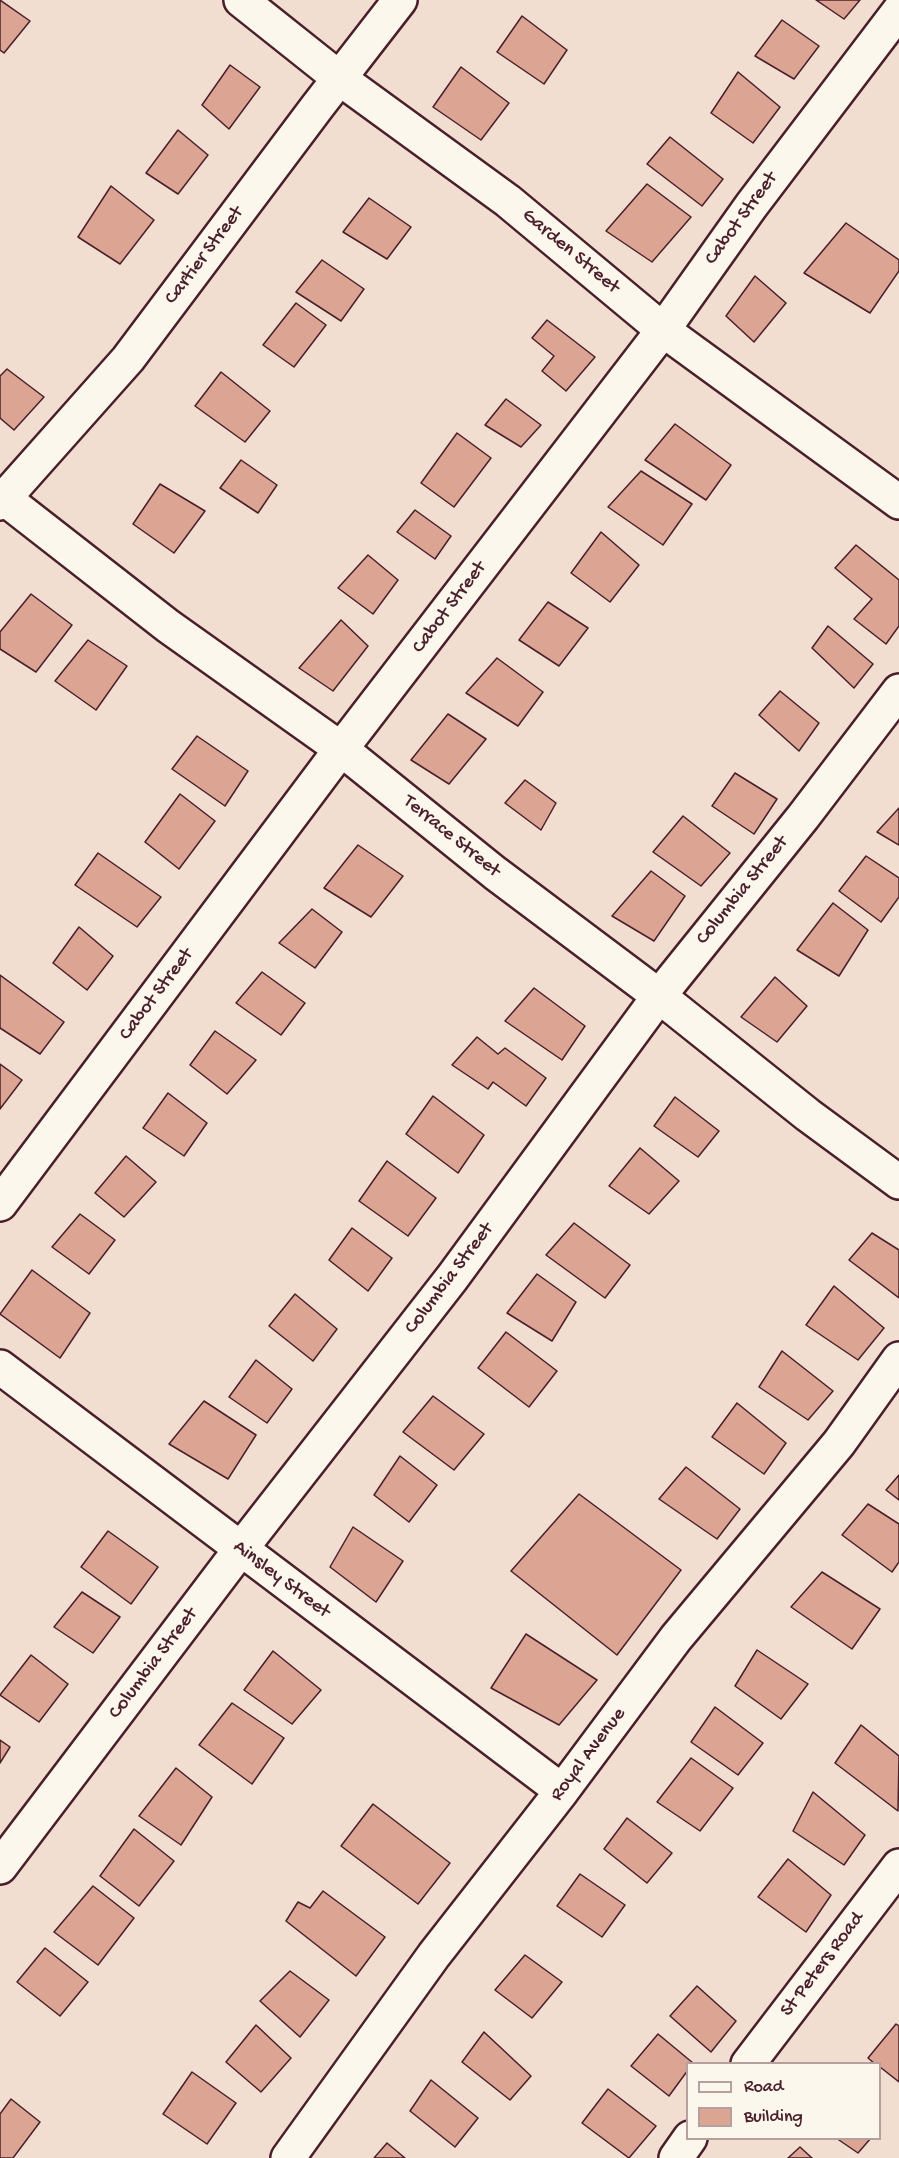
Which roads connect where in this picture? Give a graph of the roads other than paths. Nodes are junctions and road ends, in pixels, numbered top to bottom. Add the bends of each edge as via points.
1 (242, 0) edge
2 (400, 0) edge
3 (899, 11) edge
4 (339, 78) junction
5 (663, 330) junction
6 (1, 498) edge
7 (899, 502) edge
8 (899, 691) edge
9 (341, 749) junction
10 (659, 996) junction
11 (899, 1182) edge
12 (0, 1204) edge
13 (899, 1359) edge
14 (0, 1367) edge
15 (240, 1550) junction
16 (562, 1791) junction
17 (899, 1866) edge
18 (0, 1867) edge
19 (750, 2062) edge
20 (689, 2140) edge
21 (288, 2158) edge
22 (675, 2158) edge

1 - 4 street, Garden Street
2 - 4 street, Cartier Street
3 - 5 street, Cabot Street via 751,206
4 - 5 street, Garden Street via 508,201
4 - 6 street, Cartier Street via 128,360
5 - 7 street, Garden Street
5 - 9 street, Cabot Street
6 - 9 street, Terrace Street via 168,626
8 - 10 street, Columbia Street
9 - 10 street, Terrace Street via 495,873
9 - 12 street, Cabot Street
10 - 11 street, Terrace Street
10 - 15 street, Columbia Street via 452,1278
13 - 16 street, Royal Avenue via 839,1443 676,1638
14 - 15 street, Ainsley Street
15 - 16 street, Ainsley Street
15 - 18 street, Columbia Street
16 - 21 street, Royal Avenue via 434,1955
17 - 19 street, St Peters Road
20 - 22 street

